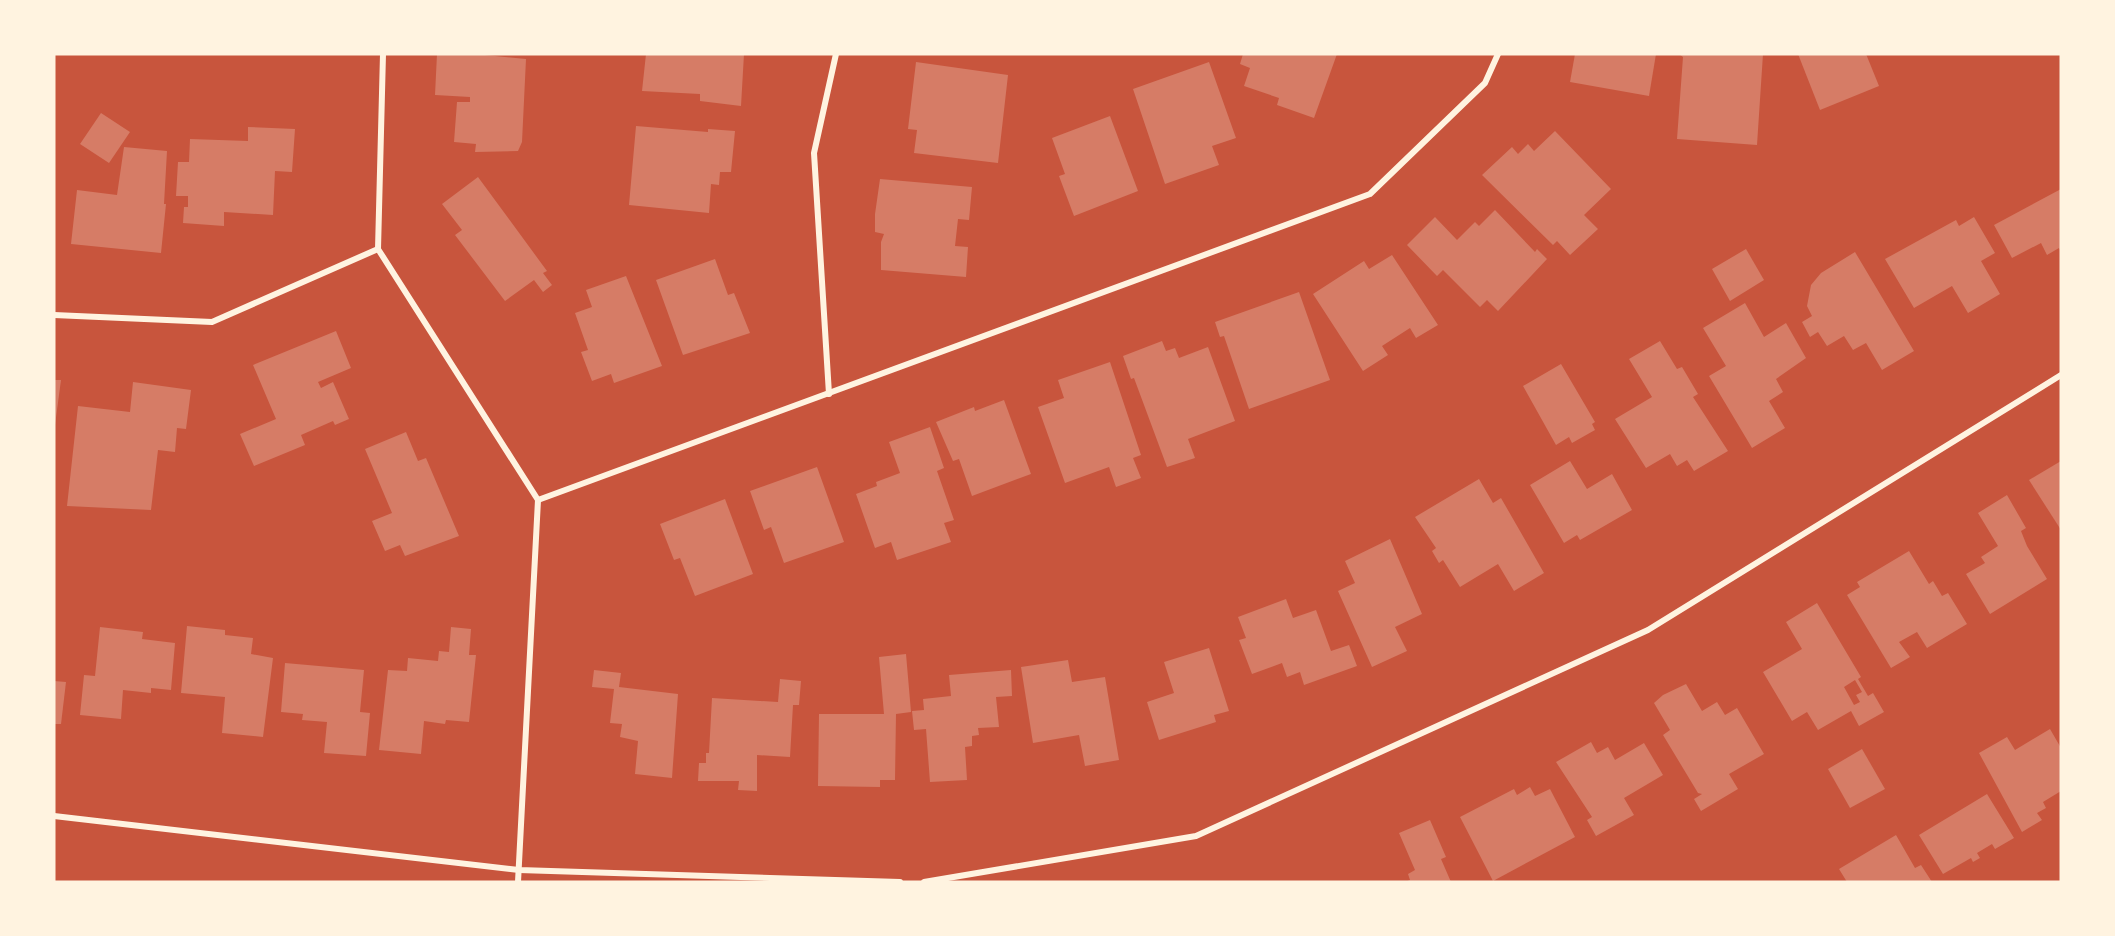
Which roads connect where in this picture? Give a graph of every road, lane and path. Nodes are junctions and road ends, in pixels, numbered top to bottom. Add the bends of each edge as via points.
1 (383, 54) edge
2 (837, 54) edge
3 (1498, 54) edge
4 (378, 249) junction
5 (54, 315) edge
6 (2061, 375) edge
7 (829, 394) junction
8 (538, 500) junction
9 (54, 816) edge
10 (519, 870) junction
11 (518, 882) edge
12 (900, 882) edge
13 (924, 882) edge

1 - 4 street
2 - 7 street via 814,153
3 - 7 street via 1485,82 1370,194
4 - 5 street via 212,322
4 - 8 street
6 - 13 street via 1648,630 1196,837
7 - 8 street
8 - 10 street
9 - 10 street
10 - 11 street
10 - 12 street

